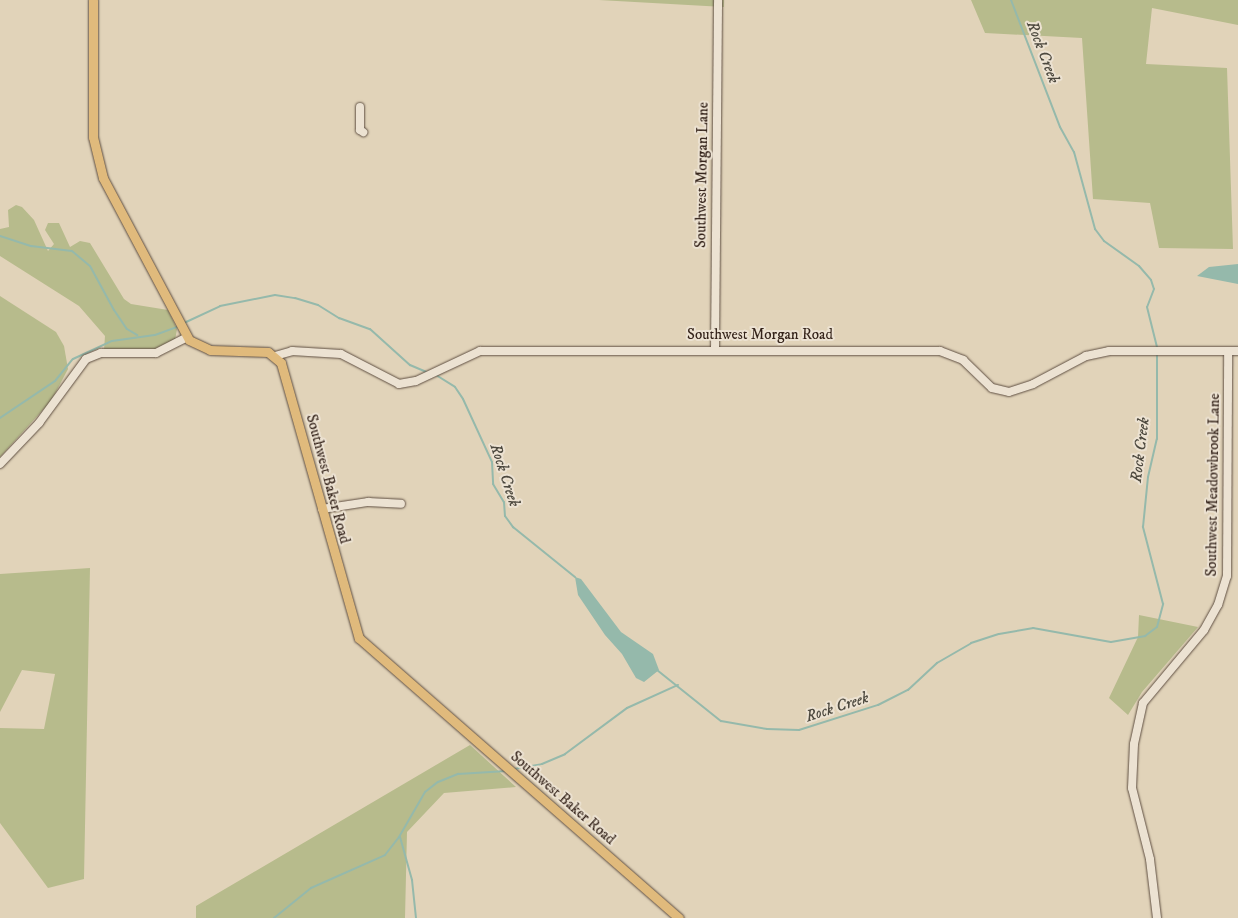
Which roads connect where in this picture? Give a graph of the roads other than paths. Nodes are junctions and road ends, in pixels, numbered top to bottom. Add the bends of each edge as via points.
1 (93, 0) edge
2 (718, 0) edge
3 (360, 107) dead end
4 (363, 132) dead end
5 (187, 337) junction
6 (715, 350) junction
7 (1228, 351) junction
8 (1238, 351) edge
9 (275, 356) junction
10 (0, 464) edge
11 (402, 504) dead end
12 (322, 509) junction
13 (679, 918) edge
14 (1157, 918) edge

1 - 5 main road via 92,122 97,161 121,214
2 - 6 street, Southwest Morgan Lane
3 - 4 street via 360,130
5 - 9 main road via 193,344 210,350 259,351
5 - 10 street via 156,353 101,353 86,359 39,423
6 - 7 street, Southwest Morgan Road via 940,350 963,360 992,388 1009,392 1033,384 1086,356 1108,351
6 - 9 street, Southwest Morgan Road via 480,351 416,381 399,384 341,354 292,350
7 - 8 street, Southwest Morgan Road
7 - 14 street, Southwest Meadowbrook Lane via 1227,576 1218,605 1204,630 1143,703 1134,744 1132,788 1150,859
9 - 12 main road, Southwest Baker Road via 286,374
11 - 12 street via 368,502
12 - 13 main road, Southwest Baker Road via 354,625 364,644

